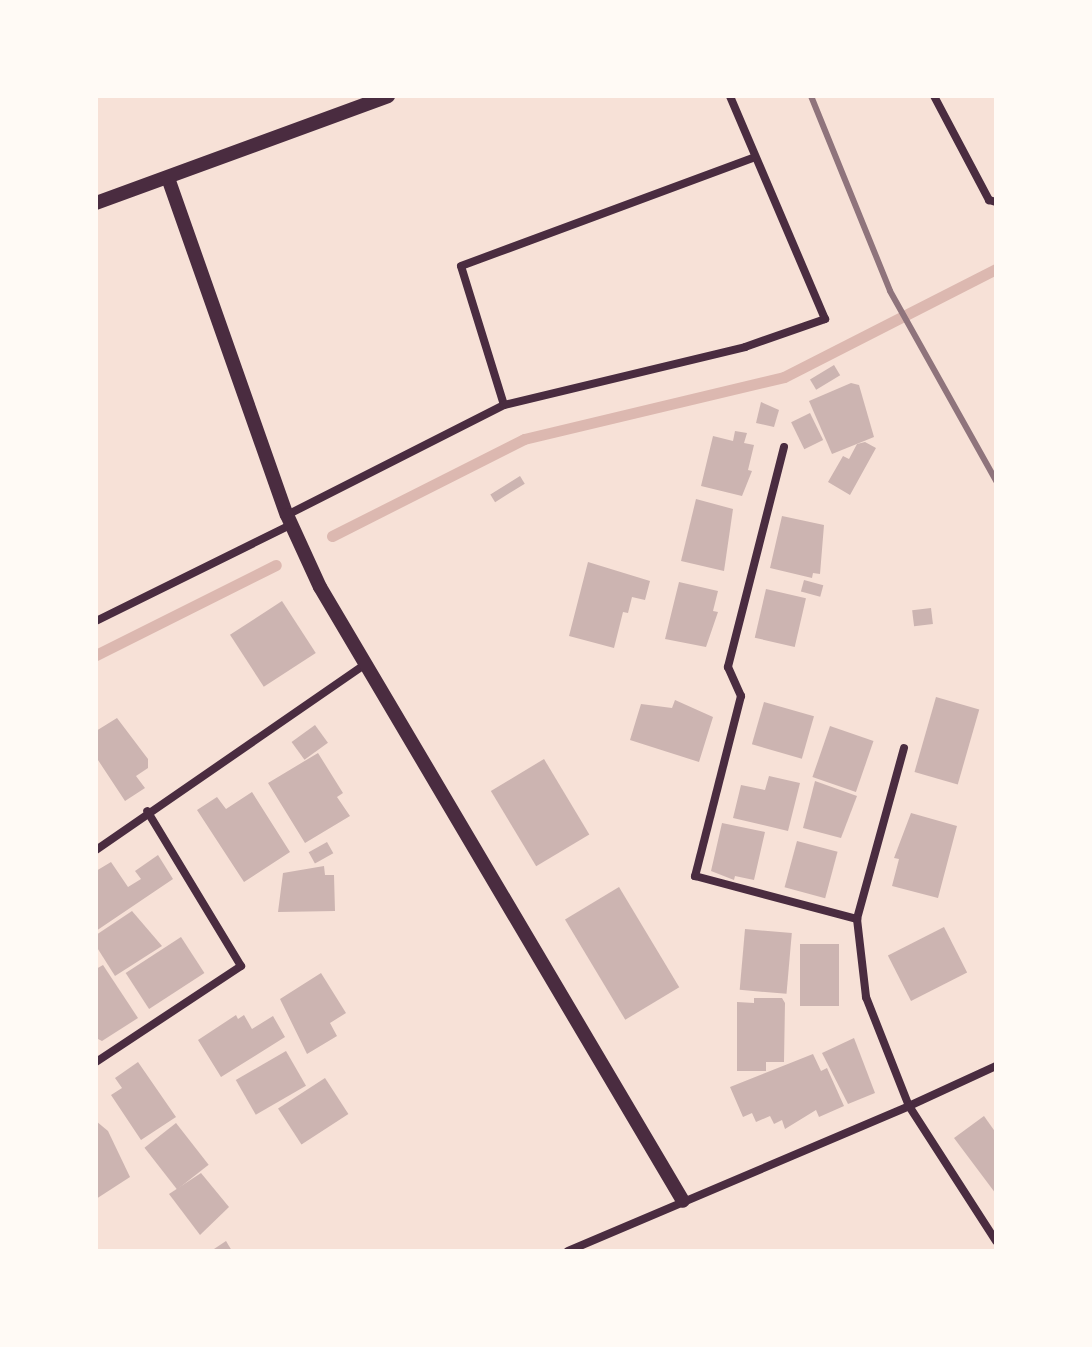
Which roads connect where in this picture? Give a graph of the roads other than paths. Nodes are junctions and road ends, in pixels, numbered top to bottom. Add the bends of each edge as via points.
1 (388, 96) edge
2 (730, 96) edge
3 (934, 96) edge
4 (753, 158) junction
5 (168, 178) junction
6 (996, 202) edge
7 (96, 203) edge
8 (504, 405) junction
9 (784, 447) dead end
10 (290, 520) junction
11 (96, 621) edge
12 (363, 666) junction
13 (904, 748) dead end
14 (147, 811) junction
15 (96, 850) edge
16 (857, 919) junction
17 (96, 1062) edge
18 (996, 1066) edge
19 (909, 1106) junction
20 (683, 1201) junction
21 (996, 1241) edge
22 (568, 1251) edge

1 - 5 street
2 - 4 street
3 - 6 street via 989,200
4 - 8 street via 461,266
4 - 8 street via 825,319 745,347
5 - 7 street
5 - 10 street
8 - 10 street
9 - 16 street via 728,667 741,696 695,876
10 - 11 street
10 - 12 street
12 - 14 street
12 - 20 street
13 - 16 street
14 - 15 street
14 - 17 street via 241,966
16 - 19 street via 866,997
18 - 19 street
19 - 20 street
19 - 21 street
20 - 22 street

